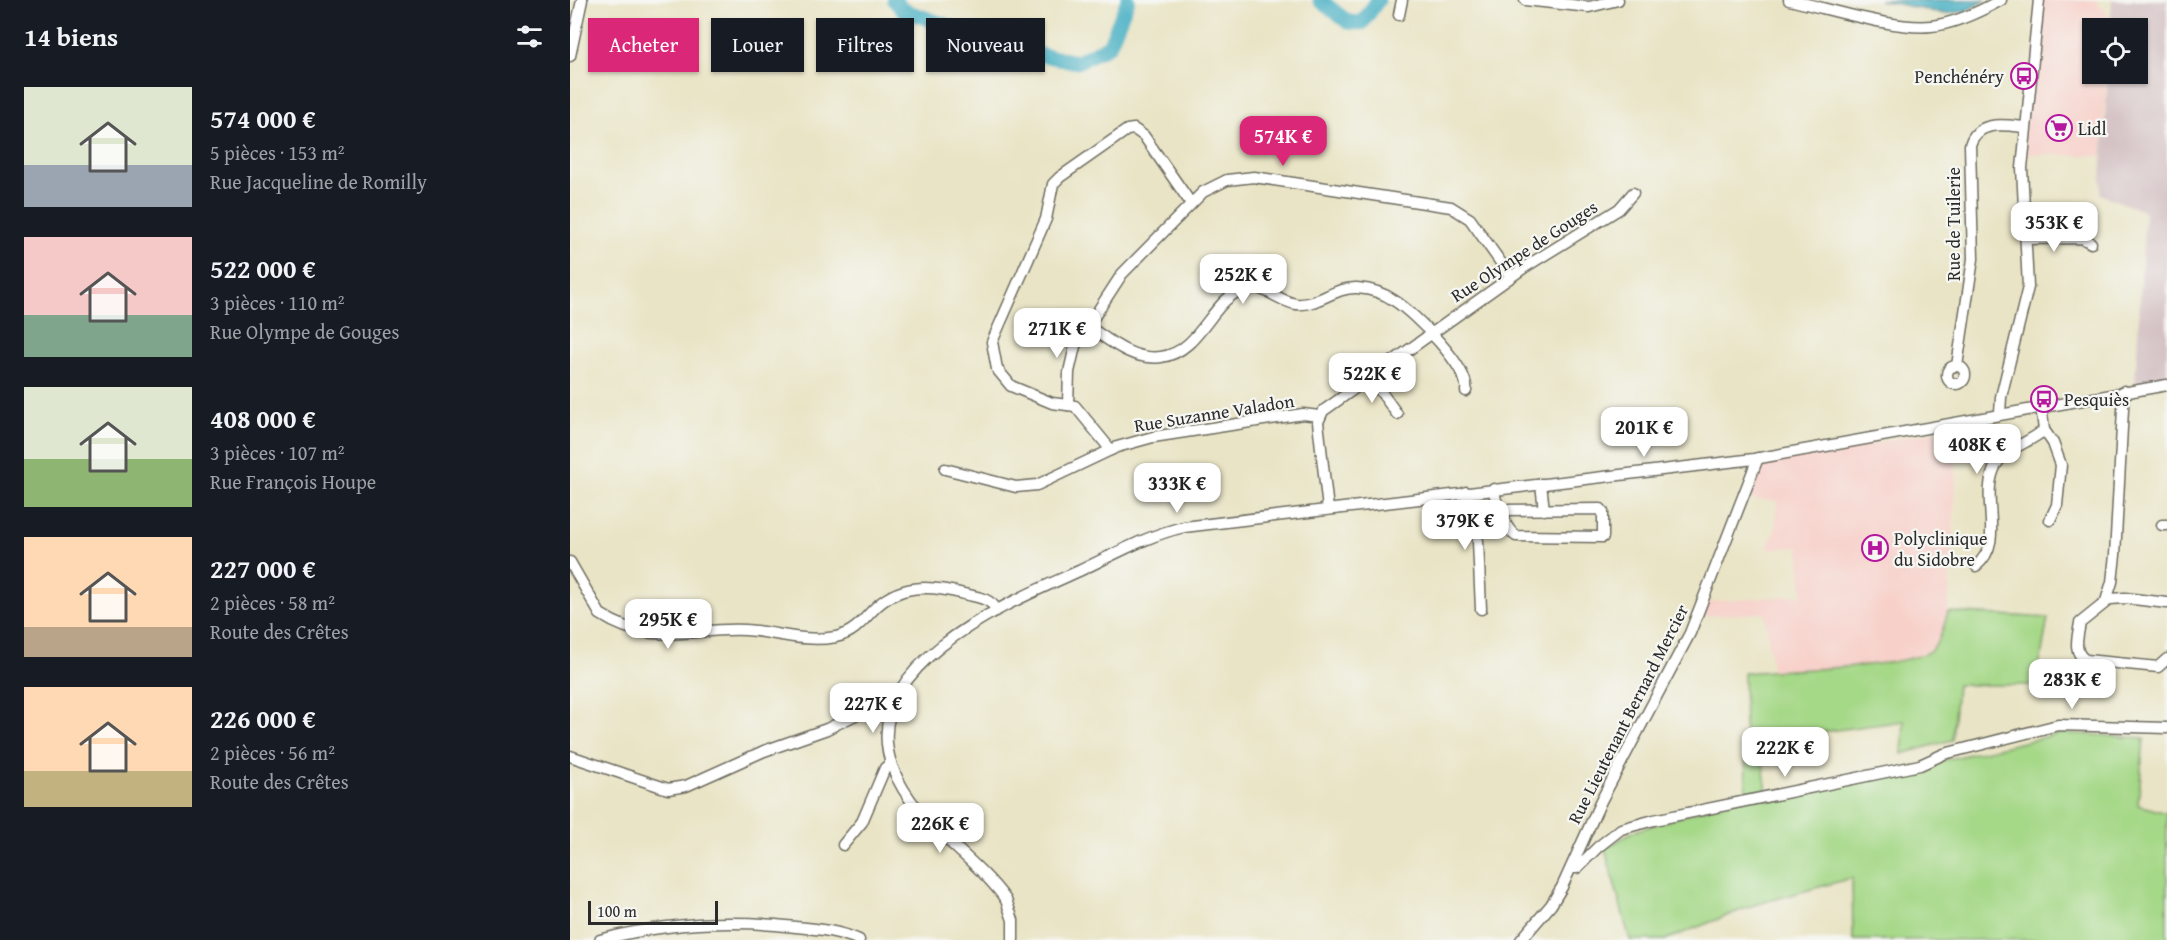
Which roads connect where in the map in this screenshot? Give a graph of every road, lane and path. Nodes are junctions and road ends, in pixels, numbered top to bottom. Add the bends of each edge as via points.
1 (582, 0) edge
2 (1402, 0) edge
3 (1525, 0) edge
4 (1618, 0) edge
5 (1789, 0) edge
6 (2001, 0) edge
7 (2039, 0) edge
8 (1399, 15) dead end
9 (570, 56) edge
10 (2024, 127) junction
11 (1633, 193) dead end
12 (1190, 202) junction
13 (2027, 239) junction
14 (2091, 243) dead end
15 (1511, 277) junction
16 (1088, 326) junction
17 (1431, 334) junction
18 (1957, 366) dead end
19 (1371, 378) junction
20 (2167, 385) edge
21 (2124, 391) junction
22 (1466, 392) dead end
23 (1068, 405) junction
24 (2041, 406) junction
25 (2000, 413) junction
26 (1397, 414) dead end
27 (1319, 416) junction
28 (2044, 430) junction
29 (1111, 450) junction
30 (1758, 458) junction
31 (945, 468) dead end
32 (1541, 484) junction
33 (1494, 489) junction
34 (1466, 492) junction
35 (1328, 509) junction
36 (1501, 510) junction
37 (1541, 510) junction
38 (2050, 520) dead end
39 (570, 561) edge
40 (1976, 566) dead end
41 (2112, 582) junction
42 (2126, 598) junction
43 (2106, 601) junction
44 (2167, 603) edge
45 (996, 609) junction
46 (1481, 609) dead end
47 (2167, 659) edge
48 (892, 706) junction
49 (2167, 728) edge
50 (570, 756) edge
51 (891, 763) junction
52 (843, 845) dead end
53 (1571, 868) junction
54 (600, 940) edge
55 (859, 940) edge
56 (1013, 940) edge
57 (1521, 940) edge

1 - 9 street
2 - 8 street
3 - 4 street via 1589,7
5 - 6 street via 1928,27
7 - 10 street
10 - 13 street via 2022,168
10 - 18 street, Rue de Tuilerie via 1990,126 1974,134 1970,145 1973,259
11 - 15 street, Rue Olympe de Gouges via 1619,208
12 - 15 street via 1218,183 1244,177 1444,206 1459,210 1470,219
12 - 16 street via 1122,274
12 - 23 street via 1144,136 1134,129 1127,130 1053,184 1046,219 992,342 998,369 1011,386 1052,403
13 - 14 street via 2082,238
13 - 25 street via 2026,300
15 - 17 street, Rue Olympe de Gouges
16 - 17 street via 1130,353 1161,357 1188,345 1241,290 1259,288 1290,303 1308,304 1358,288 1396,301
16 - 23 street via 1075,346
17 - 19 street, Rue Olympe de Gouges
17 - 22 street via 1465,376
19 - 26 street
19 - 27 street, Rue Olympe de Gouges
20 - 21 street
21 - 24 street
21 - 41 street
23 - 29 street via 1075,406
24 - 25 street
24 - 28 street
25 - 30 street
27 - 29 street, Rue Suzanne Valadon via 1303,414 1153,437
27 - 35 street
28 - 38 street via 2061,465 2057,505
28 - 40 street via 1997,463 1991,478 1988,510 1992,529 1989,551
29 - 31 street, Rue Suzanne Valadon via 1037,485 1016,487
30 - 32 street
30 - 53 street, Rue Lieutenant Bernard Mercier via 1690,633 1601,801
32 - 33 street
32 - 37 street
33 - 34 street
33 - 36 street
34 - 35 street
34 - 46 street via 1478,541
35 - 45 street via 1170,531
36 - 37 street
36 - 37 street via 1510,532 1516,536 1603,537 1601,509
39 - 45 street via 600,614 658,635 738,630 825,639 855,628 894,594 918,587 986,600
41 - 42 street
41 - 43 street
42 - 43 street
42 - 44 street
43 - 47 street via 2080,623 2078,655 2086,660 2158,667
45 - 48 street via 964,629 927,661
48 - 50 street via 875,705 827,729 764,751 686,786 668,789
48 - 51 street via 887,734
49 - 53 street via 2090,724 2050,727 1944,754 1920,765 1621,829 1577,868
51 - 52 street via 885,768 859,828
51 - 56 street via 920,812 1006,900 1013,920
53 - 57 street, Rue Lieutenant Bernard Mercier via 1551,905
54 - 55 street via 691,923 757,922 821,930

